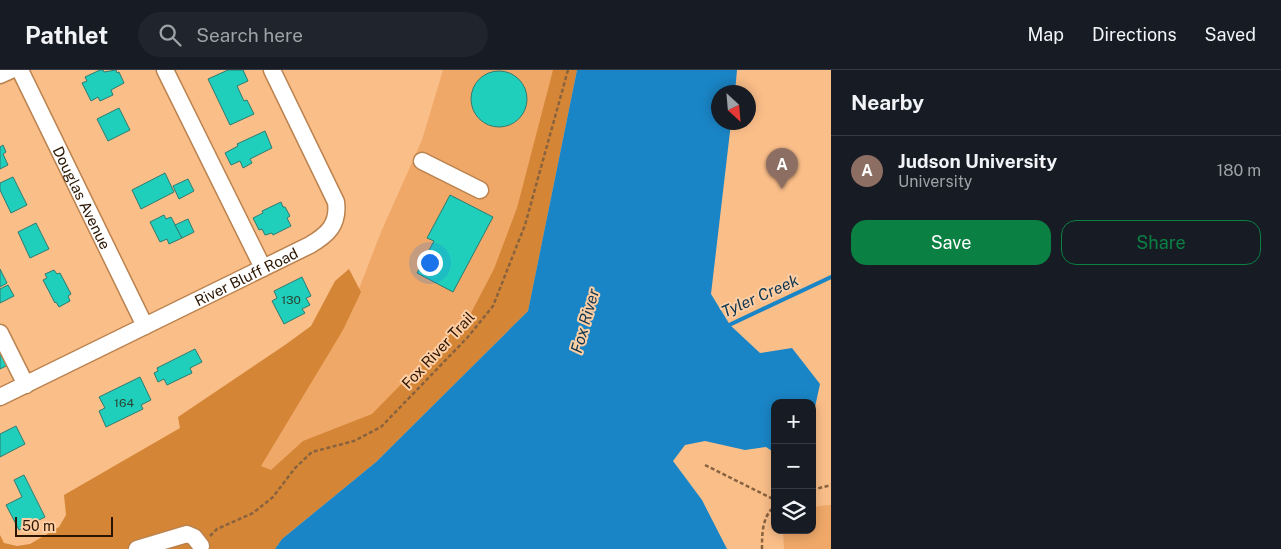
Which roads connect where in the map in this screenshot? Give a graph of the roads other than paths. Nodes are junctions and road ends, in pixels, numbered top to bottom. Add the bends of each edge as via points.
1 (11, 70) edge
2 (20, 70) edge
3 (165, 70) edge
4 (272, 70) edge
5 (0, 75) edge
6 (422, 161) dead end
7 (480, 190) dead end
8 (262, 268) junction
9 (144, 326) junction
10 (0, 333) edge
11 (26, 385) junction
12 (0, 397) edge
13 (201, 546) road end
14 (137, 549) edge

1 - 5 street
2 - 9 street, Douglas Avenue
3 - 8 street
4 - 8 street, River Bluff Road via 336,207 333,225 326,236
6 - 7 street
8 - 9 street, River Bluff Road
9 - 11 street, River Bluff Road
10 - 11 street
11 - 12 street, River Bluff Road
13 - 14 street via 187,534

